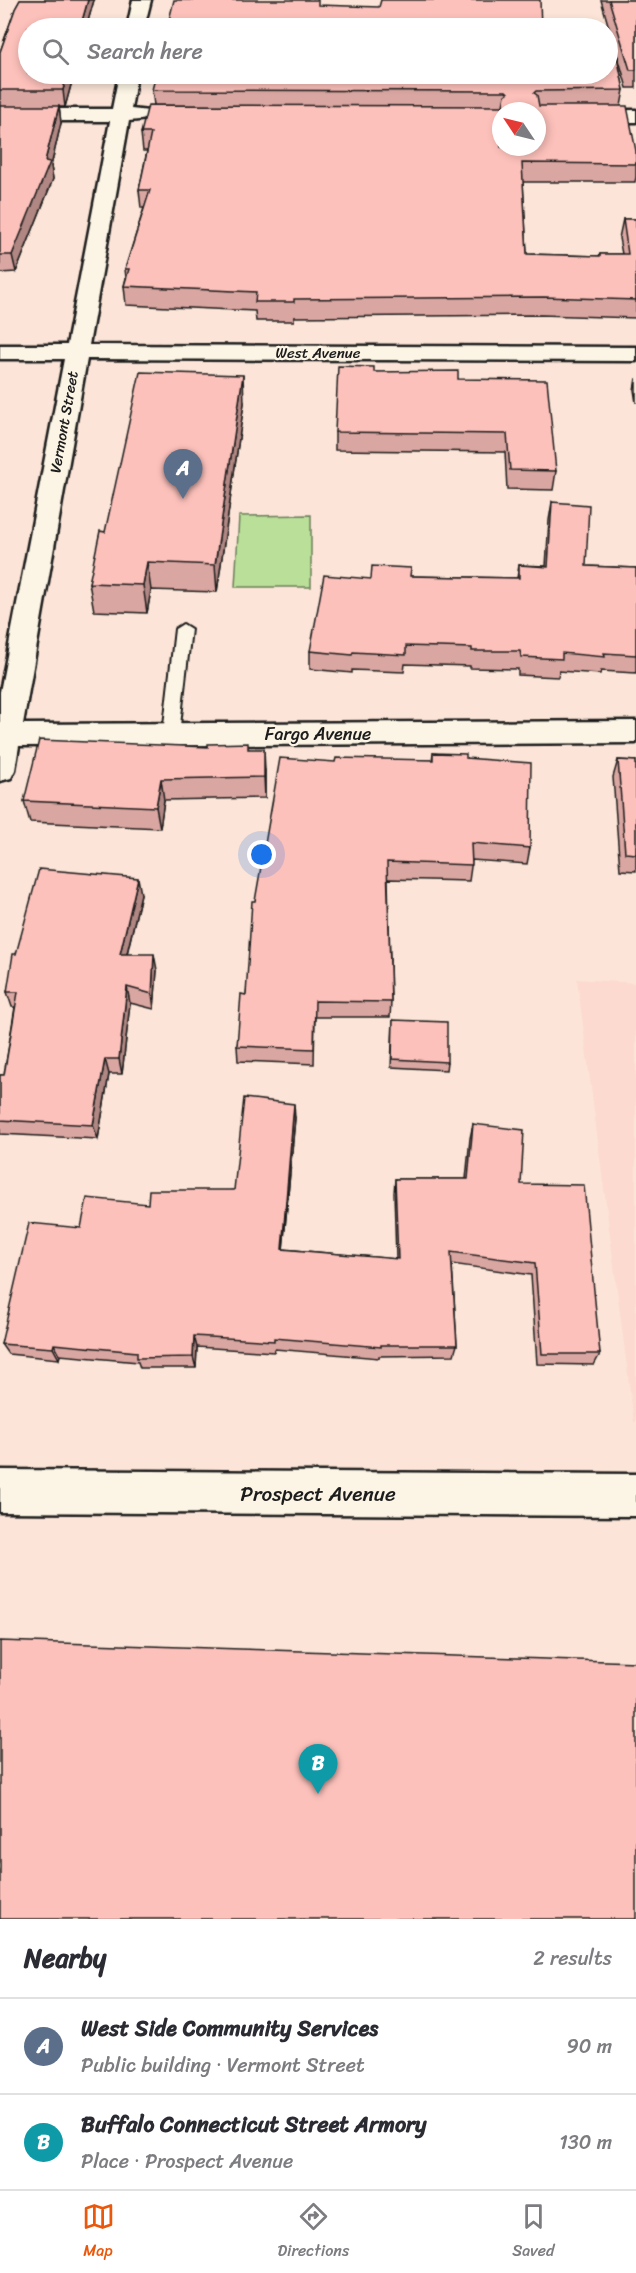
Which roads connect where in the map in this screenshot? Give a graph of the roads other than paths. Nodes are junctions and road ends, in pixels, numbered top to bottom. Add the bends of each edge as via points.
1 (142, 0) edge
2 (138, 18) edge
3 (126, 84) edge
4 (0, 115) edge
5 (121, 115) junction
6 (165, 115) edge
7 (546, 116) edge
8 (636, 116) edge
9 (0, 352) edge
10 (77, 352) junction
11 (636, 354) edge
12 (183, 629) dead end
13 (636, 732) edge
14 (171, 734) junction
15 (3, 735) edge
16 (0, 770) edge
17 (0, 1491) edge
18 (636, 1496) edge

1 - 2 street
3 - 5 street, Vermont Street
4 - 5 street
5 - 6 street
5 - 10 street, Vermont Street
7 - 8 street
9 - 10 street, West Avenue
10 - 11 street, West Avenue
10 - 15 street, Vermont Street
12 - 14 lane
13 - 14 street, Fargo Avenue
14 - 15 street, Fargo Avenue
15 - 16 street, Vermont Street
17 - 18 street, Prospect Avenue

